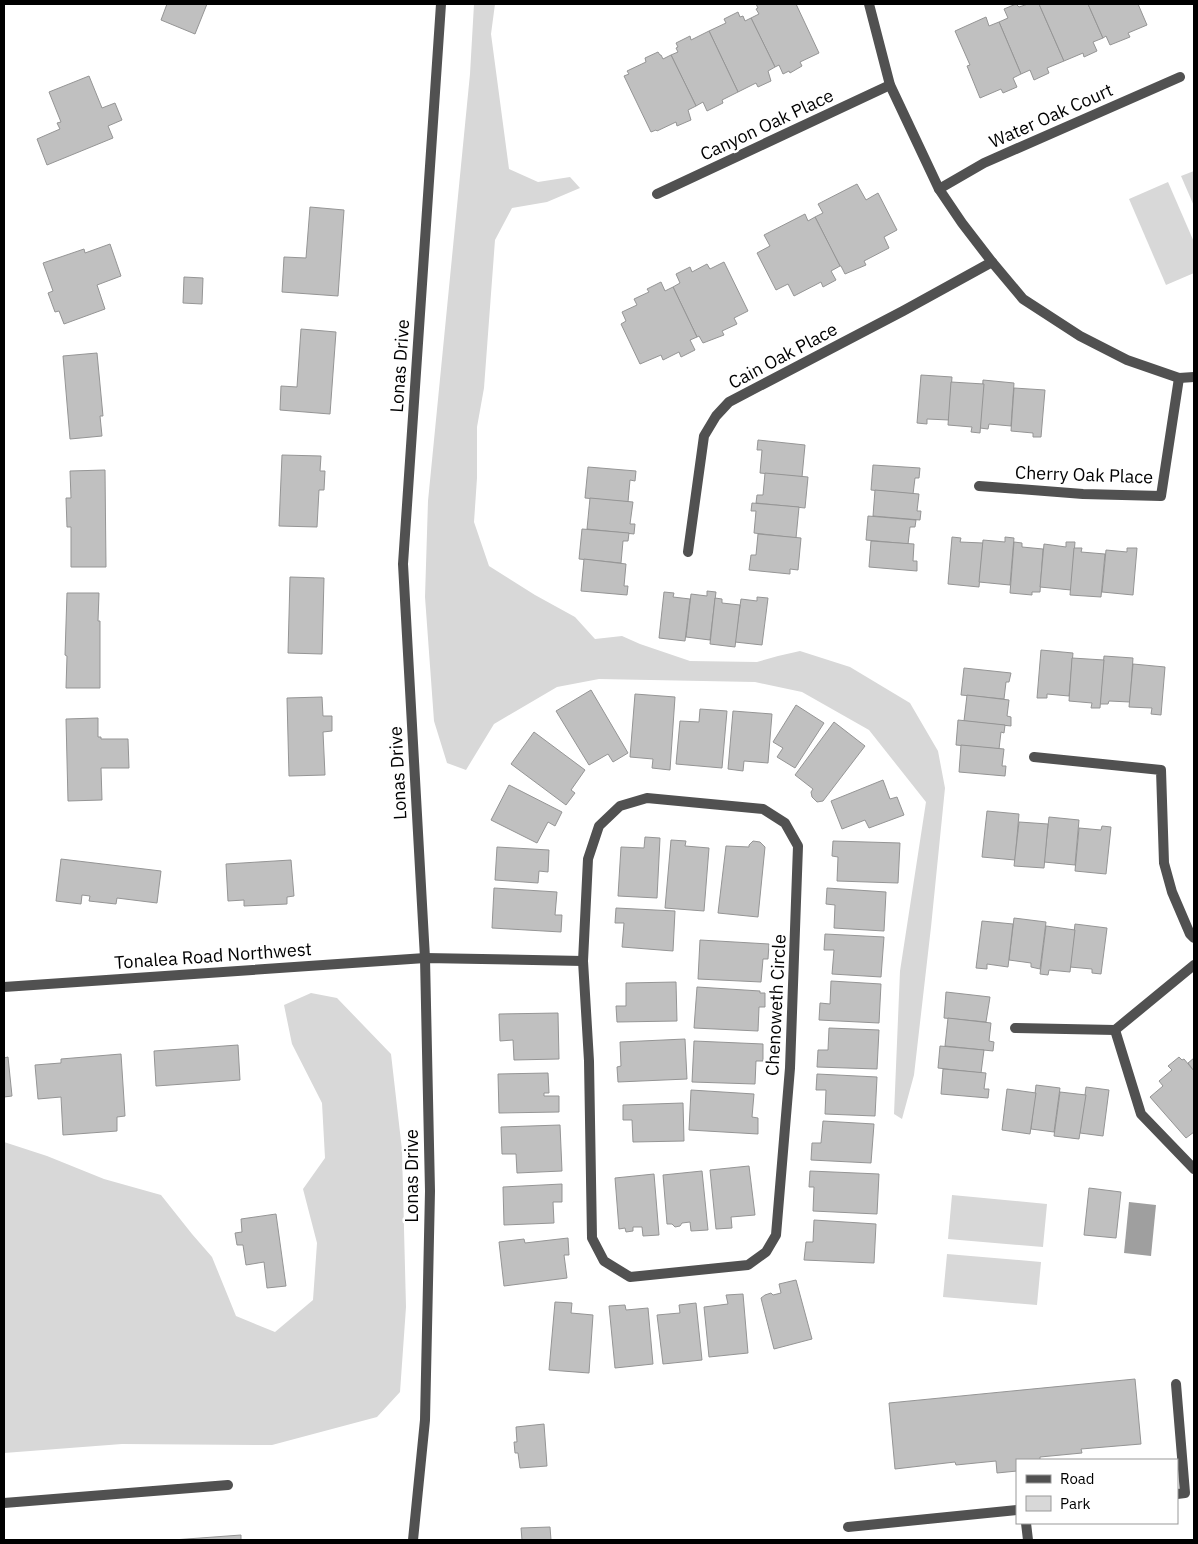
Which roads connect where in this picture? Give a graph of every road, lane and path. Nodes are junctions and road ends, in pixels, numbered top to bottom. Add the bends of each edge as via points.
1 (441, 4) edge
2 (868, 4) edge
3 (1180, 77) dead end
4 (890, 85) junction
5 (939, 189) junction
6 (657, 194) dead end
7 (992, 262) junction
8 (1194, 377) edge
9 (1179, 378) junction
10 (979, 486) dead end
11 (688, 552) dead end
12 (1034, 757) dead end
13 (1194, 938) edge
14 (425, 958) junction
15 (583, 961) junction
16 (1194, 965) edge
17 (4, 987) edge
18 (1015, 1028) dead end
19 (1115, 1030) junction
20 (1194, 1169) edge
21 (1176, 1384) dead end
22 (228, 1485) dead end
23 (1178, 1494) edge
24 (4, 1503) edge
25 (1016, 1510) edge
26 (1026, 1524) edge
27 (848, 1527) dead end
28 (413, 1540) edge
29 (1028, 1540) edge

1 - 14 street, Lonas Drive via 403,564
2 - 4 street
3 - 5 street, Water Oak Court via 984,163
4 - 5 street
4 - 6 street, Canyon Oak Place
5 - 7 street
7 - 9 street via 1023,299 1080,336 1127,360
7 - 11 street, Cain Oak Place via 729,402 704,436
8 - 9 street
9 - 10 street, Cherry Oak Place via 1161,496
12 - 13 street via 1161,770 1164,863 1172,892
14 - 15 street, Tonalea Road Northwest
14 - 17 street, Tonalea Road Northwest
14 - 28 street, Lonas Drive via 430,1200 425,1420
15 - 15 street, Chenoweth Circle via 588,859 599,826 620,806 647,798 763,810 785,823 798,846 790,1068 777,1225 776,1235 766,1252 748,1265 630,1277 604,1261 592,1238
16 - 19 street
18 - 19 street
19 - 20 street via 1141,1114
21 - 23 street via 1185,1493
22 - 24 street
25 - 27 street
26 - 29 street

